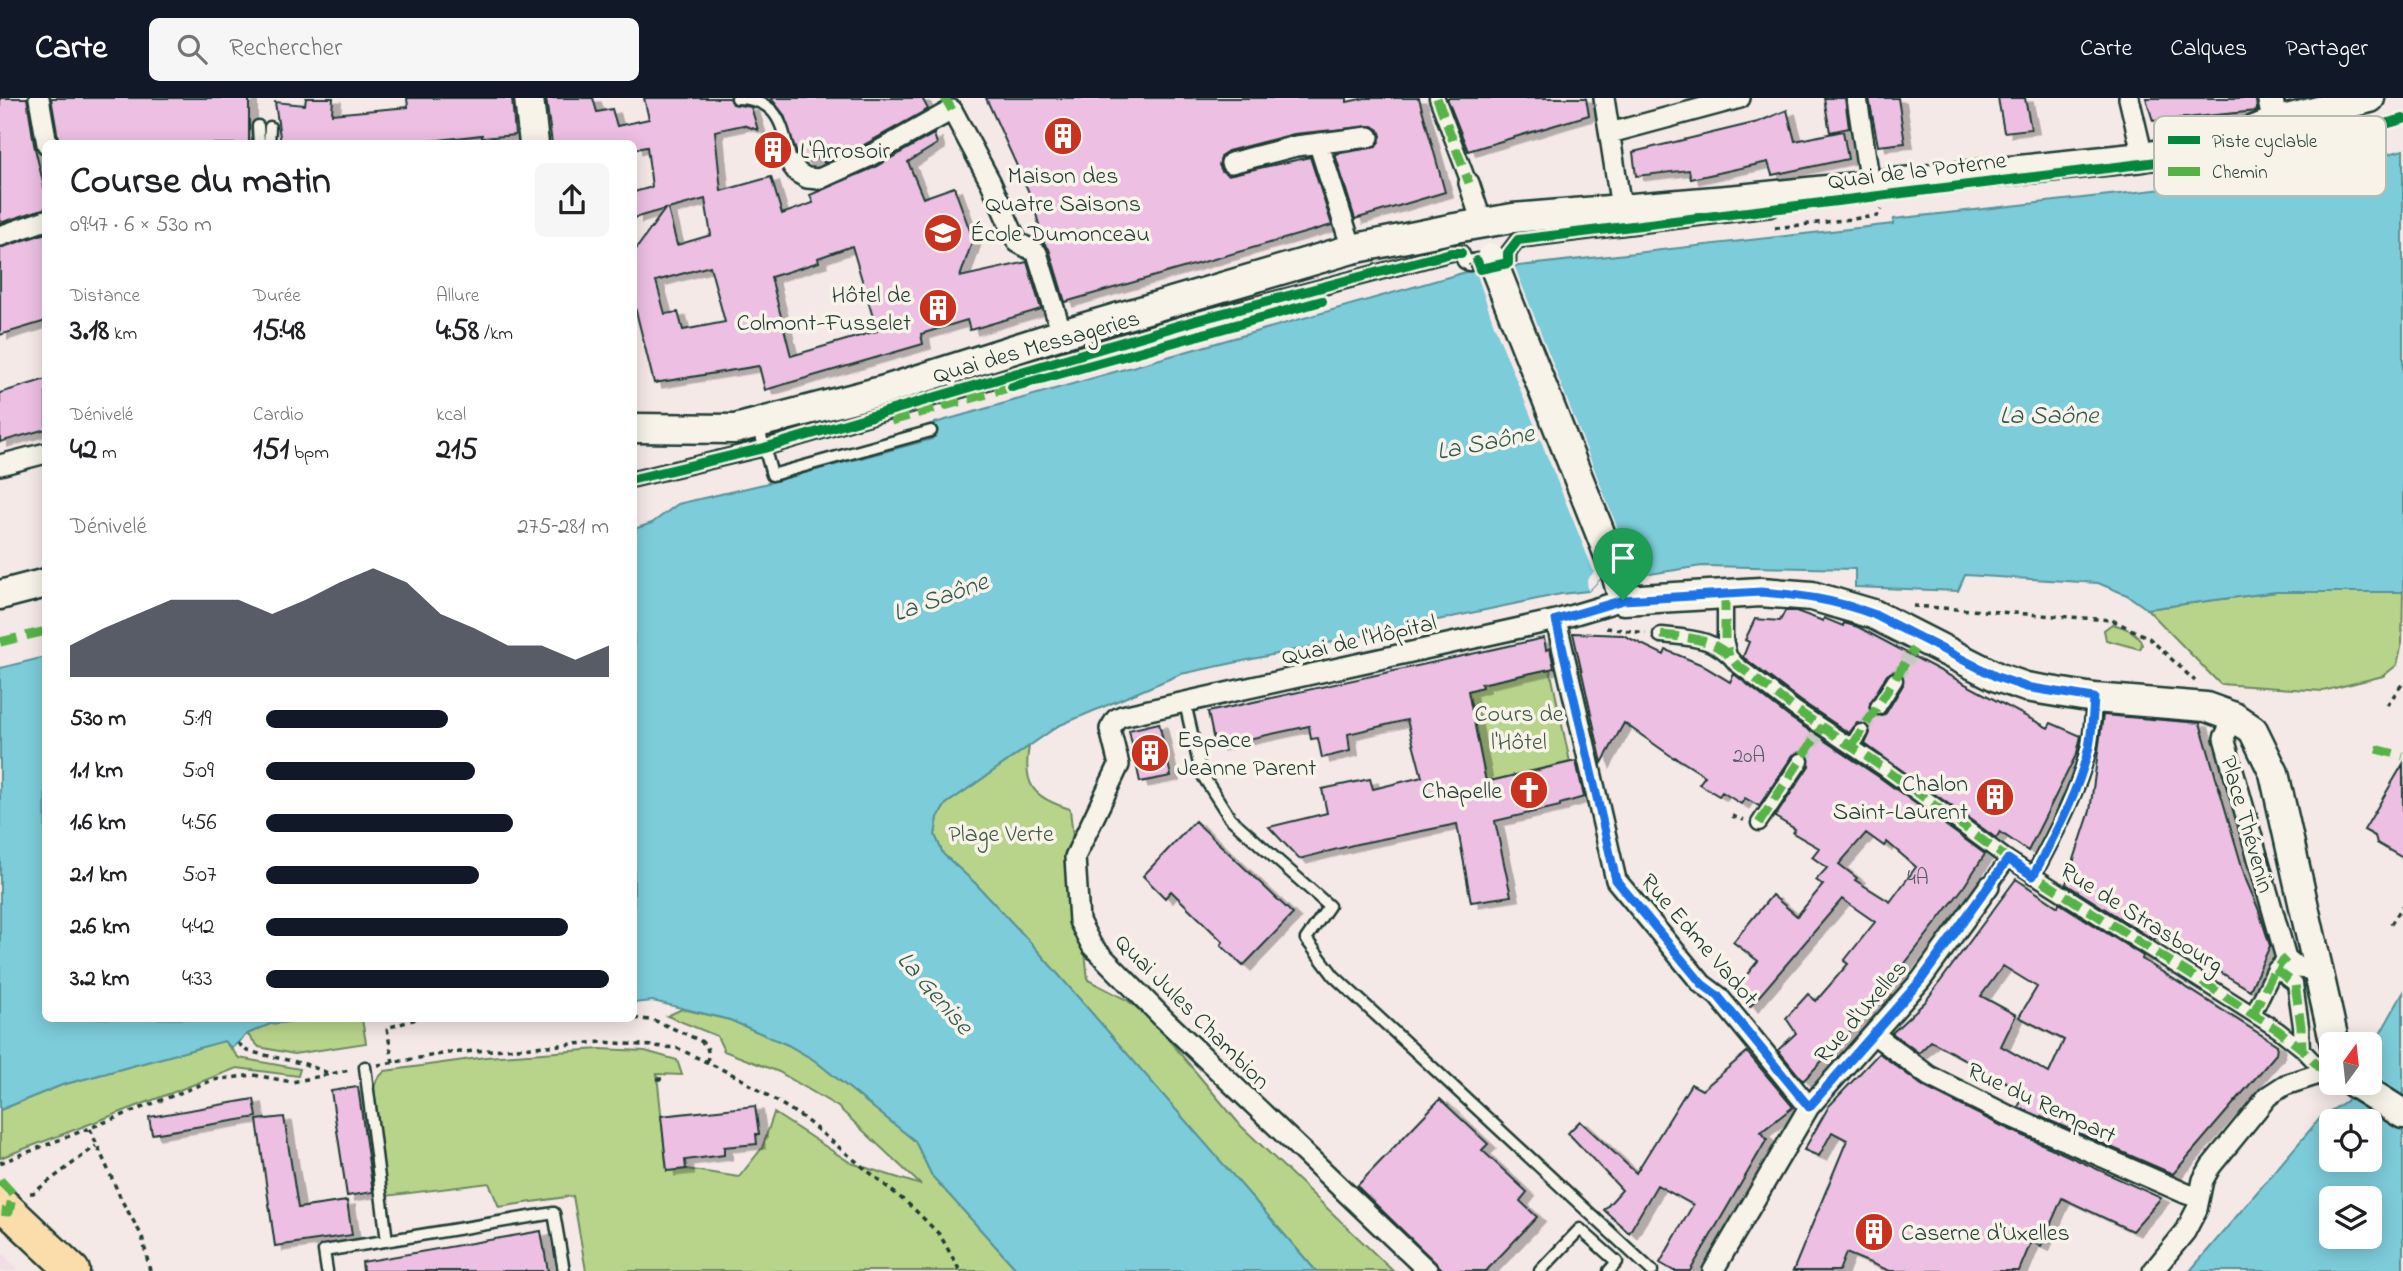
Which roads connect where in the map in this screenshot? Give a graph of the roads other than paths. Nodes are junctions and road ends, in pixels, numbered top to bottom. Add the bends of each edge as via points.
1 (39, 98) edge
2 (529, 98) edge
3 (737, 98) edge
4 (1437, 98) edge
5 (1604, 98) edge
6 (1740, 98) edge
7 (1857, 98) edge
8 (2129, 98) edge
9 (2370, 98) edge
10 (949, 104) edge
11 (2273, 110) edge
12 (257, 126) dead end
13 (270, 127) dead end
14 (1610, 133) junction
15 (1369, 137) dead end
16 (46, 140) edge
17 (259, 140) edge
18 (269, 140) edge
19 (534, 140) edge
20 (1319, 145) junction
21 (2154, 155) edge
22 (2143, 157) junction
23 (2154, 162) edge
24 (1231, 163) dead end
25 (792, 165) joint
26 (1469, 183) joint
27 (1870, 185) junction
28 (1621, 208) junction
29 (42, 221) edge
30 (1482, 223) junction
31 (0, 236) edge
32 (1352, 249) junction
33 (1492, 260) junction
34 (1062, 334) junction
35 (637, 428) edge
36 (930, 431) dead end
37 (761, 435) junction
38 (42, 454) edge
39 (0, 465) edge
40 (637, 478) edge
41 (42, 584) edge
42 (1619, 587) junction
43 (1725, 594) junction
44 (0, 595) edge
45 (1556, 620) junction
46 (1661, 635) road end
47 (1730, 656) junction
48 (1895, 680) tunnel mouth
49 (2094, 698) junction
50 (1185, 704) junction
51 (1878, 707) tunnel mouth
52 (2234, 717) junction
53 (1110, 729) joint
54 (1861, 732) tunnel mouth
55 (1852, 746) junction
56 (1801, 761) tunnel mouth
57 (1759, 823) dead end
58 (2008, 859) junction
59 (2033, 876) junction
60 (1989, 886) joint
61 (2280, 964) junction
62 (2318, 970) junction
63 (2253, 1014) junction
64 (2332, 1032) edge
65 (1875, 1035) junction
66 (2302, 1049) junction
67 (2319, 1064) edge
68 (365, 1067) road end
69 (2319, 1073) edge
70 (2375, 1096) edge
71 (1809, 1107) junction
72 (2403, 1114) edge
73 (2198, 1197) junction
74 (11, 1202) edge
75 (387, 1241) junction
76 (73, 1271) edge
77 (327, 1271) edge
78 (564, 1271) edge
79 (1427, 1271) edge
80 (1540, 1271) edge
81 (1609, 1271) edge
82 (1652, 1271) edge
83 (1713, 1271) edge
84 (2153, 1271) edge

1 - 16 street
2 - 19 main road
3 - 25 lane via 763,102 773,109
4 - 26 street
5 - 14 street
6 - 14 street
7 - 27 street
8 - 22 street
9 - 11 main road, Quai de la Poterne
10 - 25 street via 868,158 820,179 797,173
10 - 34 street via 1017,242 1037,253
12 - 17 lane
13 - 18 lane
14 - 28 street
15 - 20 street
20 - 24 street via 1296,146
20 - 32 street
21 - 22 main road, Quai de la Poterne
22 - 27 main road, Quai de la Poterne
23 - 33 street, Quai de la Poterne via 1518,240
26 - 30 street
27 - 28 main road, Quai de la Poterne
28 - 30 main road, Quai de la Poterne
29 - 31 street
30 - 32 main road, Quai des Messageries
30 - 33 main road
32 - 34 main road, Quai des Messageries
33 - 37 street, Quai des Messageries via 1469,263 1461,253 1451,253
33 - 42 main road, bridge
34 - 37 main road, Quai des Messageries
35 - 37 main road, Quai des Messageries via 735,429
36 - 37 lane via 772,475
37 - 40 street, Quai des Messageries
38 - 39 street
41 - 44 main road
42 - 43 main road
42 - 45 street, Quai de l'Hôpital
43 - 47 street via 1725,639
43 - 49 main road via 1812,596 1851,606 1997,677 2026,687
45 - 50 street, Quai de l'Hôpital
45 - 71 street, Rue Edme Vadot via 1616,880
46 - 47 street, Rue de Strasbourg via 1704,640
47 - 55 street, Rue de Strasbourg via 1820,730
48 - 51 street
49 - 52 main road via 2206,707
49 - 59 street via 2089,745 2077,783
50 - 53 street, Quai de l'Hôpital via 1122,716
50 - 82 lane via 1201,773 1230,818 1329,906 1306,939 1334,976
52 - 61 street, Place Thévenin via 2224,738
52 - 62 main road, Place Thévenin via 2253,730 2274,773
53 - 79 street, Quai Jules Chambion via 1119,765 1075,857 1079,921 1093,946
54 - 55 street
55 - 58 street, Rue de Strasbourg
56 - 57 street
58 - 59 street, Rue de Strasbourg
58 - 60 street, Rue d'Uxelles
59 - 63 street, Rue de Strasbourg
60 - 65 street, Rue d'Uxelles
61 - 62 street
61 - 63 street
61 - 66 street via 2295,984
62 - 64 main road, Place Thévenin
63 - 66 street, Rue de Strasbourg
65 - 71 street, Rue d'Uxelles
65 - 73 street, Rue du Rempart via 1929,1076 2007,1115
66 - 67 street, Rue de Strasbourg
68 - 75 lane
69 - 73 street via 2285,1084 2268,1096 2211,1166
70 - 72 main road
71 - 83 street, Rue d'Uxelles
73 - 84 street via 2185,1232
74 - 76 main road
75 - 77 lane via 324,1251
75 - 78 lane via 554,1213
80 - 81 lane via 1580,1229 1617,1262

